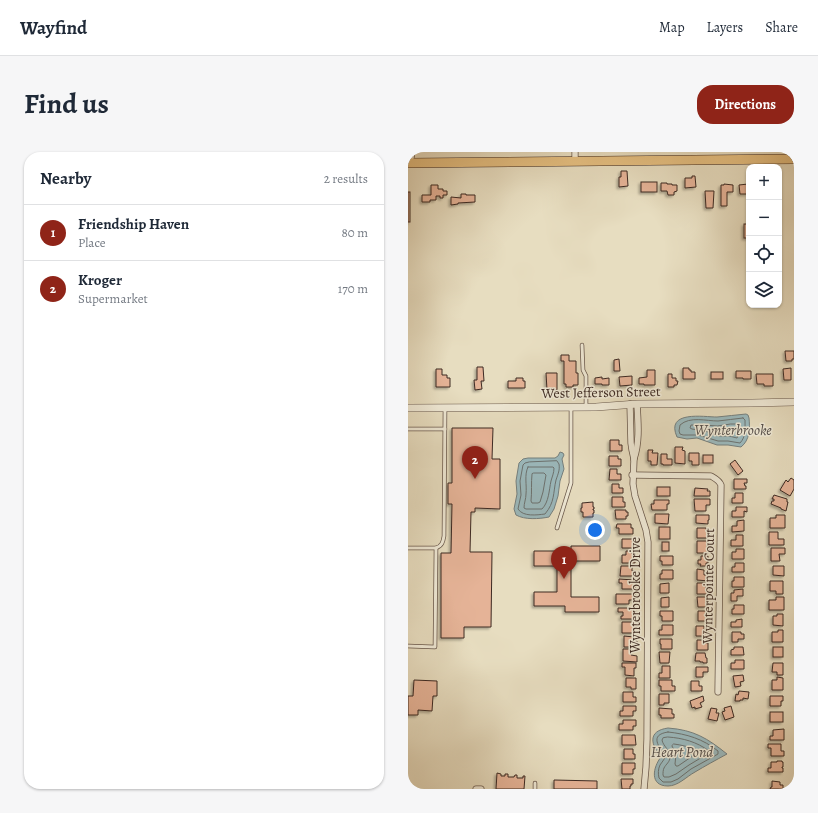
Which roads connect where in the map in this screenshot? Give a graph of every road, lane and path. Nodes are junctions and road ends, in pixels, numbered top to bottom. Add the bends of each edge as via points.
1 (412, 152) edge
2 (771, 156) edge
3 (575, 157) edge
4 (794, 159) edge
5 (409, 163) edge
6 (582, 345) dead end
7 (794, 402) edge
8 (634, 404) junction
9 (572, 407) junction
10 (586, 407) junction
11 (408, 408) edge
12 (445, 408) junction
13 (408, 429) edge
14 (445, 429) junction
15 (632, 475) junction
16 (557, 528) dead end
17 (408, 548) edge
18 (436, 548) junction
19 (408, 646) edge
20 (718, 692) dead end
21 (535, 783) dead end
22 (476, 789) edge
23 (481, 789) edge
24 (535, 789) edge
25 (644, 789) edge

1 - 5 street
2 - 3 main road
2 - 4 main road
3 - 5 main road
6 - 10 lane
7 - 8 street, West Jefferson Street
8 - 10 street, West Jefferson Street
8 - 15 street, Wynterbrooke Drive
9 - 10 street, West Jefferson Street
9 - 12 street, West Jefferson Street
9 - 16 lane via 572,483
11 - 12 street, West Jefferson Street
12 - 14 lane
13 - 14 lane
14 - 18 lane via 444,541
15 - 20 street, Wynterpointe Court via 710,476 721,485
15 - 25 street, Wynterbrooke Drive via 648,542 647,739
17 - 18 lane
18 - 19 lane via 435,647
21 - 24 lane
22 - 23 street

